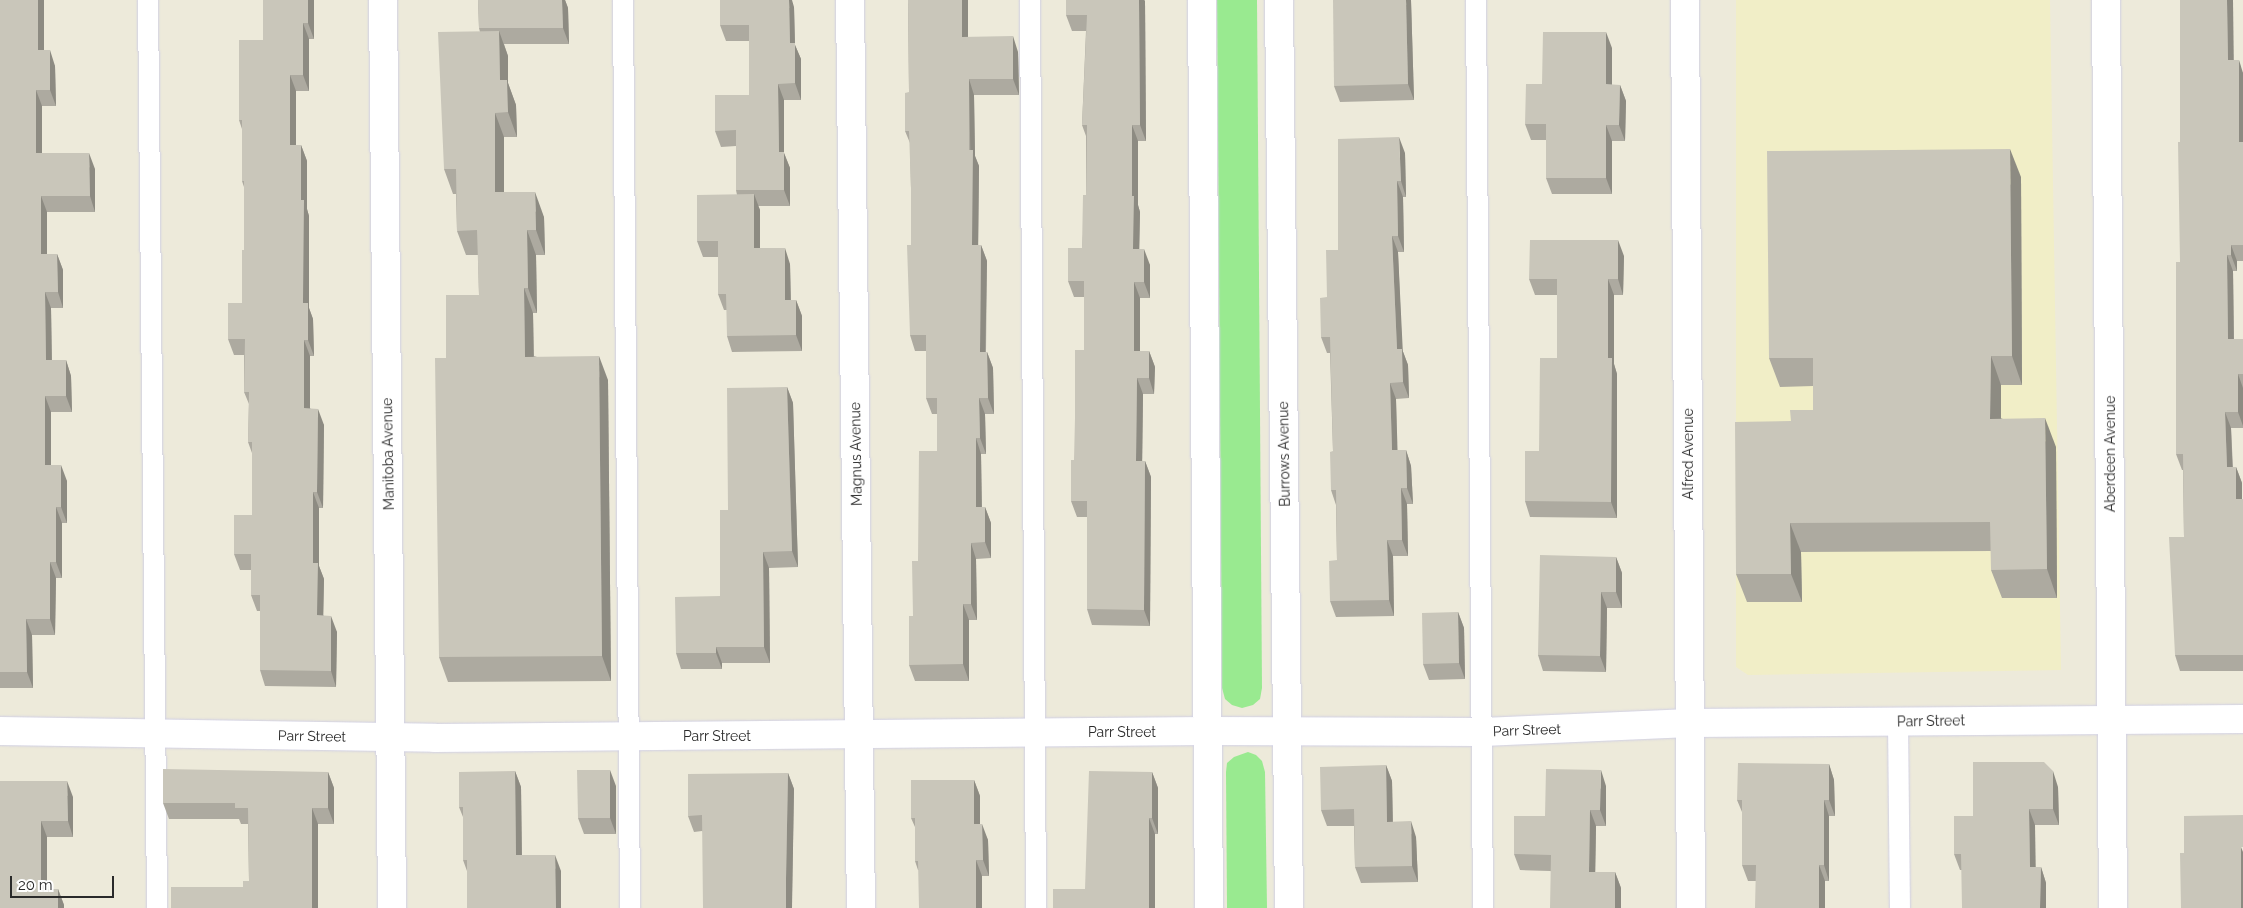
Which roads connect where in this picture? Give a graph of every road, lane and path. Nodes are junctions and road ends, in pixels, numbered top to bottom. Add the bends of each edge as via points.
1 (148, 0) edge
2 (383, 0) edge
3 (623, 0) edge
4 (850, 0) edge
5 (1030, 0) edge
6 (1202, 0) edge
7 (1279, 0) edge
8 (1476, 0) edge
9 (1685, 0) edge
10 (2106, 0) edge
11 (2243, 719) edge
12 (2111, 720) junction
13 (1898, 722) junction
14 (1690, 723) junction
15 (0, 731) edge
16 (1207, 731) junction
17 (1288, 731) junction
18 (1483, 732) junction
19 (1034, 733) junction
20 (156, 734) junction
21 (860, 735) junction
22 (628, 736) junction
23 (390, 738) junction
24 (157, 908) edge
25 (392, 908) edge
26 (630, 908) edge
27 (861, 908) edge
28 (1036, 908) edge
29 (1209, 908) edge
30 (1289, 908) edge
31 (1483, 908) edge
32 (1691, 908) edge
33 (1900, 908) edge
34 (2113, 908) edge

1 - 20 lane
2 - 23 street, Manitoba Avenue
3 - 22 lane
4 - 21 street, Magnus Avenue
5 - 19 lane
6 - 16 street
7 - 17 street, Burrows Avenue
8 - 18 lane
9 - 14 street, Alfred Avenue
10 - 12 street, Aberdeen Avenue
11 - 12 street, Parr Street
12 - 13 street, Parr Street
12 - 34 street, Aberdeen Avenue
13 - 14 street, Parr Street
13 - 33 lane
14 - 18 street, Parr Street
14 - 32 street, Alfred Avenue
15 - 20 street, Parr Street
16 - 17 street, Parr Street
16 - 19 street, Parr Street
16 - 29 street
17 - 18 street, Parr Street
17 - 30 street, Burrows Avenue
18 - 31 lane
19 - 21 street, Parr Street
19 - 28 lane
20 - 23 street, Parr Street
20 - 24 lane
21 - 22 street, Parr Street
21 - 27 street, Magnus Avenue
22 - 23 street, Parr Street
22 - 26 lane
23 - 25 street, Manitoba Avenue

